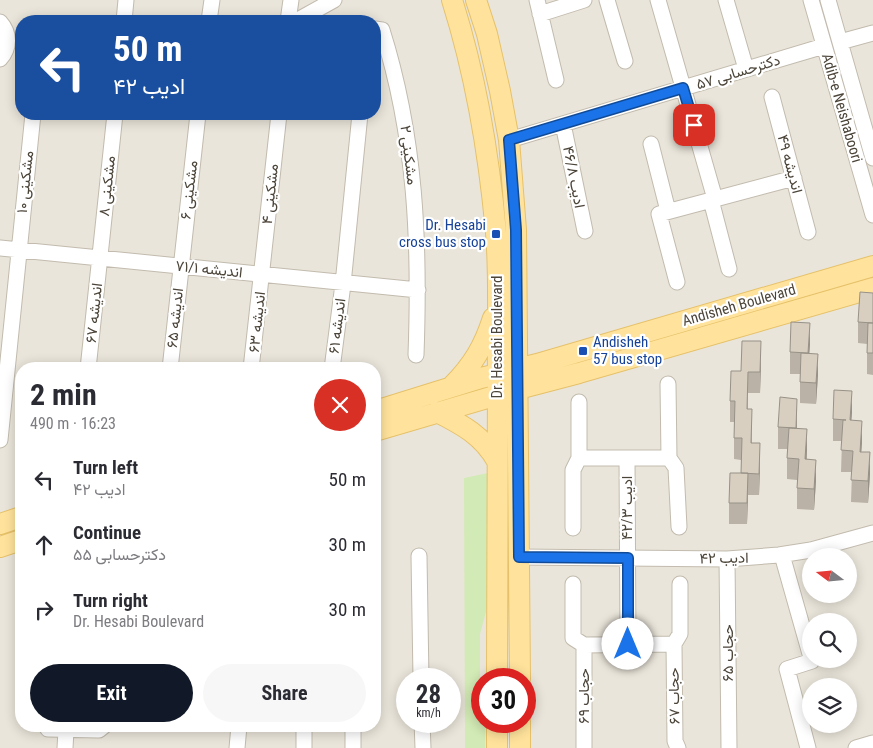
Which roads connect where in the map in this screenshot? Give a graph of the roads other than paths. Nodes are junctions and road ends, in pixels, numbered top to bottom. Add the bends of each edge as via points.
1 (126, 0) edge
2 (212, 0) edge
3 (291, 0) edge
4 (334, 0) edge
5 (452, 0) edge
6 (476, 0) edge
7 (584, 0) edge
8 (606, 0) edge
9 (658, 0) edge
10 (726, 0) edge
11 (811, 0) edge
12 (828, 0) edge
13 (539, 7) edge
14 (125, 15) edge
15 (211, 15) edge
16 (289, 15) edge
17 (307, 15) edge
18 (0, 22) edge
19 (381, 30) edge
20 (873, 33) edge
21 (840, 42) junction
22 (14, 43) edge
23 (824, 46) junction
24 (0, 59) edge
25 (625, 61) dead end
26 (746, 70) junction
27 (556, 80) dead end
28 (683, 88) junction
29 (772, 96) dead end
30 (32, 120) edge
31 (114, 120) edge
32 (197, 120) edge
33 (277, 120) edge
34 (359, 120) edge
35 (563, 124) junction
36 (509, 140) junction
37 (651, 144) dead end
38 (873, 158) edge
39 (794, 178) junction
40 (713, 199) junction
41 (664, 212) junction
42 (873, 215) edge
43 (585, 231) dead end
44 (808, 232) dead end
45 (0, 248) edge
46 (18, 250) junction
47 (100, 258) junction
48 (180, 266) junction
49 (873, 266) edge
50 (729, 269) dead end
51 (262, 275) junction
52 (677, 282) dead end
53 (343, 284) junction
54 (873, 288) edge
55 (418, 290) junction
56 (498, 301) junction
57 (416, 355) dead end
58 (89, 362) edge
59 (171, 362) edge
60 (252, 362) edge
61 (333, 362) edge
62 (498, 374) junction
63 (518, 379) junction
64 (668, 384) dead end
65 (452, 386) junction
66 (498, 395) junction
67 (579, 402) dead end
68 (381, 409) edge
69 (437, 412) junction
70 (381, 429) edge
71 (0, 440) edge
72 (579, 458) junction
73 (627, 458) junction
74 (669, 458) junction
75 (497, 461) junction
76 (15, 519) edge
77 (0, 524) edge
78 (679, 527) dead end
79 (573, 528) dead end
80 (873, 533) edge
81 (15, 542) edge
82 (0, 546) edge
83 (782, 555) junction
84 (419, 556) dead end
85 (519, 557) junction
86 (628, 558) junction
87 (727, 559) junction
88 (573, 584) dead end
89 (680, 584) dead end
90 (628, 644) junction
91 (674, 644) junction
92 (584, 645) junction
93 (421, 668) edge
94 (497, 668) edge
95 (520, 668) edge
96 (66, 732) edge
97 (238, 732) edge
98 (304, 732) edge
99 (353, 732) edge
100 (422, 733) edge
101 (497, 733) edge
102 (520, 733) edge
103 (873, 743) edge
104 (65, 748) edge
105 (237, 748) edge
106 (304, 748) edge
107 (353, 748) edge
108 (422, 748) edge
109 (496, 748) edge
110 (520, 748) edge
111 (584, 748) edge
112 (678, 748) edge
113 (729, 748) edge
114 (808, 748) edge
115 (856, 748) edge

1 - 14 street
2 - 15 street
3 - 16 street
4 - 17 street
5 - 56 main road, Dr. Hesabi Boulevard via 464,38 485,142 496,234
6 - 36 main road, Dr. Hesabi Boulevard via 489,44
7 - 13 street
8 - 25 street
9 - 28 street
10 - 26 street
11 - 23 street, Adib-e Neishaboori
12 - 21 street, Adib-e Neishaboori
13 - 27 street
18 - 22 street
19 - 55 street, مشکینی ۲ via 394,69 406,126 414,195
20 - 21 street
21 - 38 street, Adib-e Neishaboori
22 - 24 street
23 - 26 street, دکترحسابی ۵۷
23 - 42 street, Adib-e Neishaboori
26 - 28 street, دکترحسابی ۵۷
28 - 35 street, دکترحسابی ۵۷
28 - 40 street
29 - 39 street, اندیشه ۴۹
30 - 46 street, مشکینی ۱۰
31 - 47 street, مشکینی ۸
32 - 48 street, مشکینی ۶
33 - 51 street, مشکینی ۴
34 - 53 street
35 - 36 street, دکترحسابی ۵۷
35 - 43 street, ادیب ۴۶/۸
36 - 63 main road, Dr. Hesabi Boulevard via 516,230
37 - 41 street
39 - 40 street
39 - 44 street, اندیشه ۴۹
40 - 41 street
40 - 50 street
41 - 52 street
45 - 46 street, اندیشه ۷۱/۱
46 - 47 street, اندیشه ۷۱/۱
46 - 71 street, مشکینی ۱۰
47 - 48 street, اندیشه ۷۱/۱
47 - 58 street, اندیشه ۶۷
48 - 51 street, اندیشه ۷۱/۱
48 - 59 street, اندیشه ۶۵
49 - 63 main road, Andisheh Boulevard
51 - 53 street, اندیشه ۷۱/۱
51 - 60 street, اندیشه ۶۳
53 - 55 street, اندیشه ۷۱/۱
53 - 61 street, اندیشه ۶۱
54 - 63 main road, Andisheh Boulevard via 579,373
55 - 57 street
56 - 62 main road, Dr. Hesabi Boulevard
56 - 65 main road via 477,356
62 - 63 main road, Andisheh Boulevard
62 - 65 main road, Andisheh Boulevard
62 - 66 main road, Dr. Hesabi Boulevard
63 - 66 main road, Andisheh Boulevard
63 - 85 main road, Dr. Hesabi Boulevard
64 - 74 street
65 - 68 main road, Andisheh Boulevard
66 - 69 main road, Andisheh Boulevard
66 - 75 main road, Dr. Hesabi Boulevard
67 - 72 street
69 - 70 main road, Andisheh Boulevard
69 - 75 main road via 472,431 490,448
72 - 73 street
72 - 79 street via 573,470
73 - 74 street
73 - 86 street, ادیب ۴۲/۳
74 - 78 street via 676,468
75 - 94 main road, Dr. Hesabi Boulevard
76 - 77 main road
80 - 83 street, ادیب ۴۲
81 - 82 main road
83 - 87 street, ادیب ۴۲
83 - 114 street via 812,661 787,669
84 - 93 street
85 - 86 street, ادیب ۴۲
85 - 95 main road, Dr. Hesabi Boulevard
86 - 87 street, ادیب ۴۲
86 - 90 street, ادیب ۴۲/۳
87 - 113 street, حجاب ۶۵
88 - 92 street via 573,638
89 - 91 street, حجاب ۶۷ via 680,634
90 - 91 street
90 - 92 street
91 - 112 street, حجاب ۶۷ via 675,740
92 - 111 street, حجاب ۶۹
96 - 104 street
97 - 105 street
98 - 106 street
99 - 107 street
100 - 108 street
101 - 109 main road
102 - 110 main road
103 - 115 street

